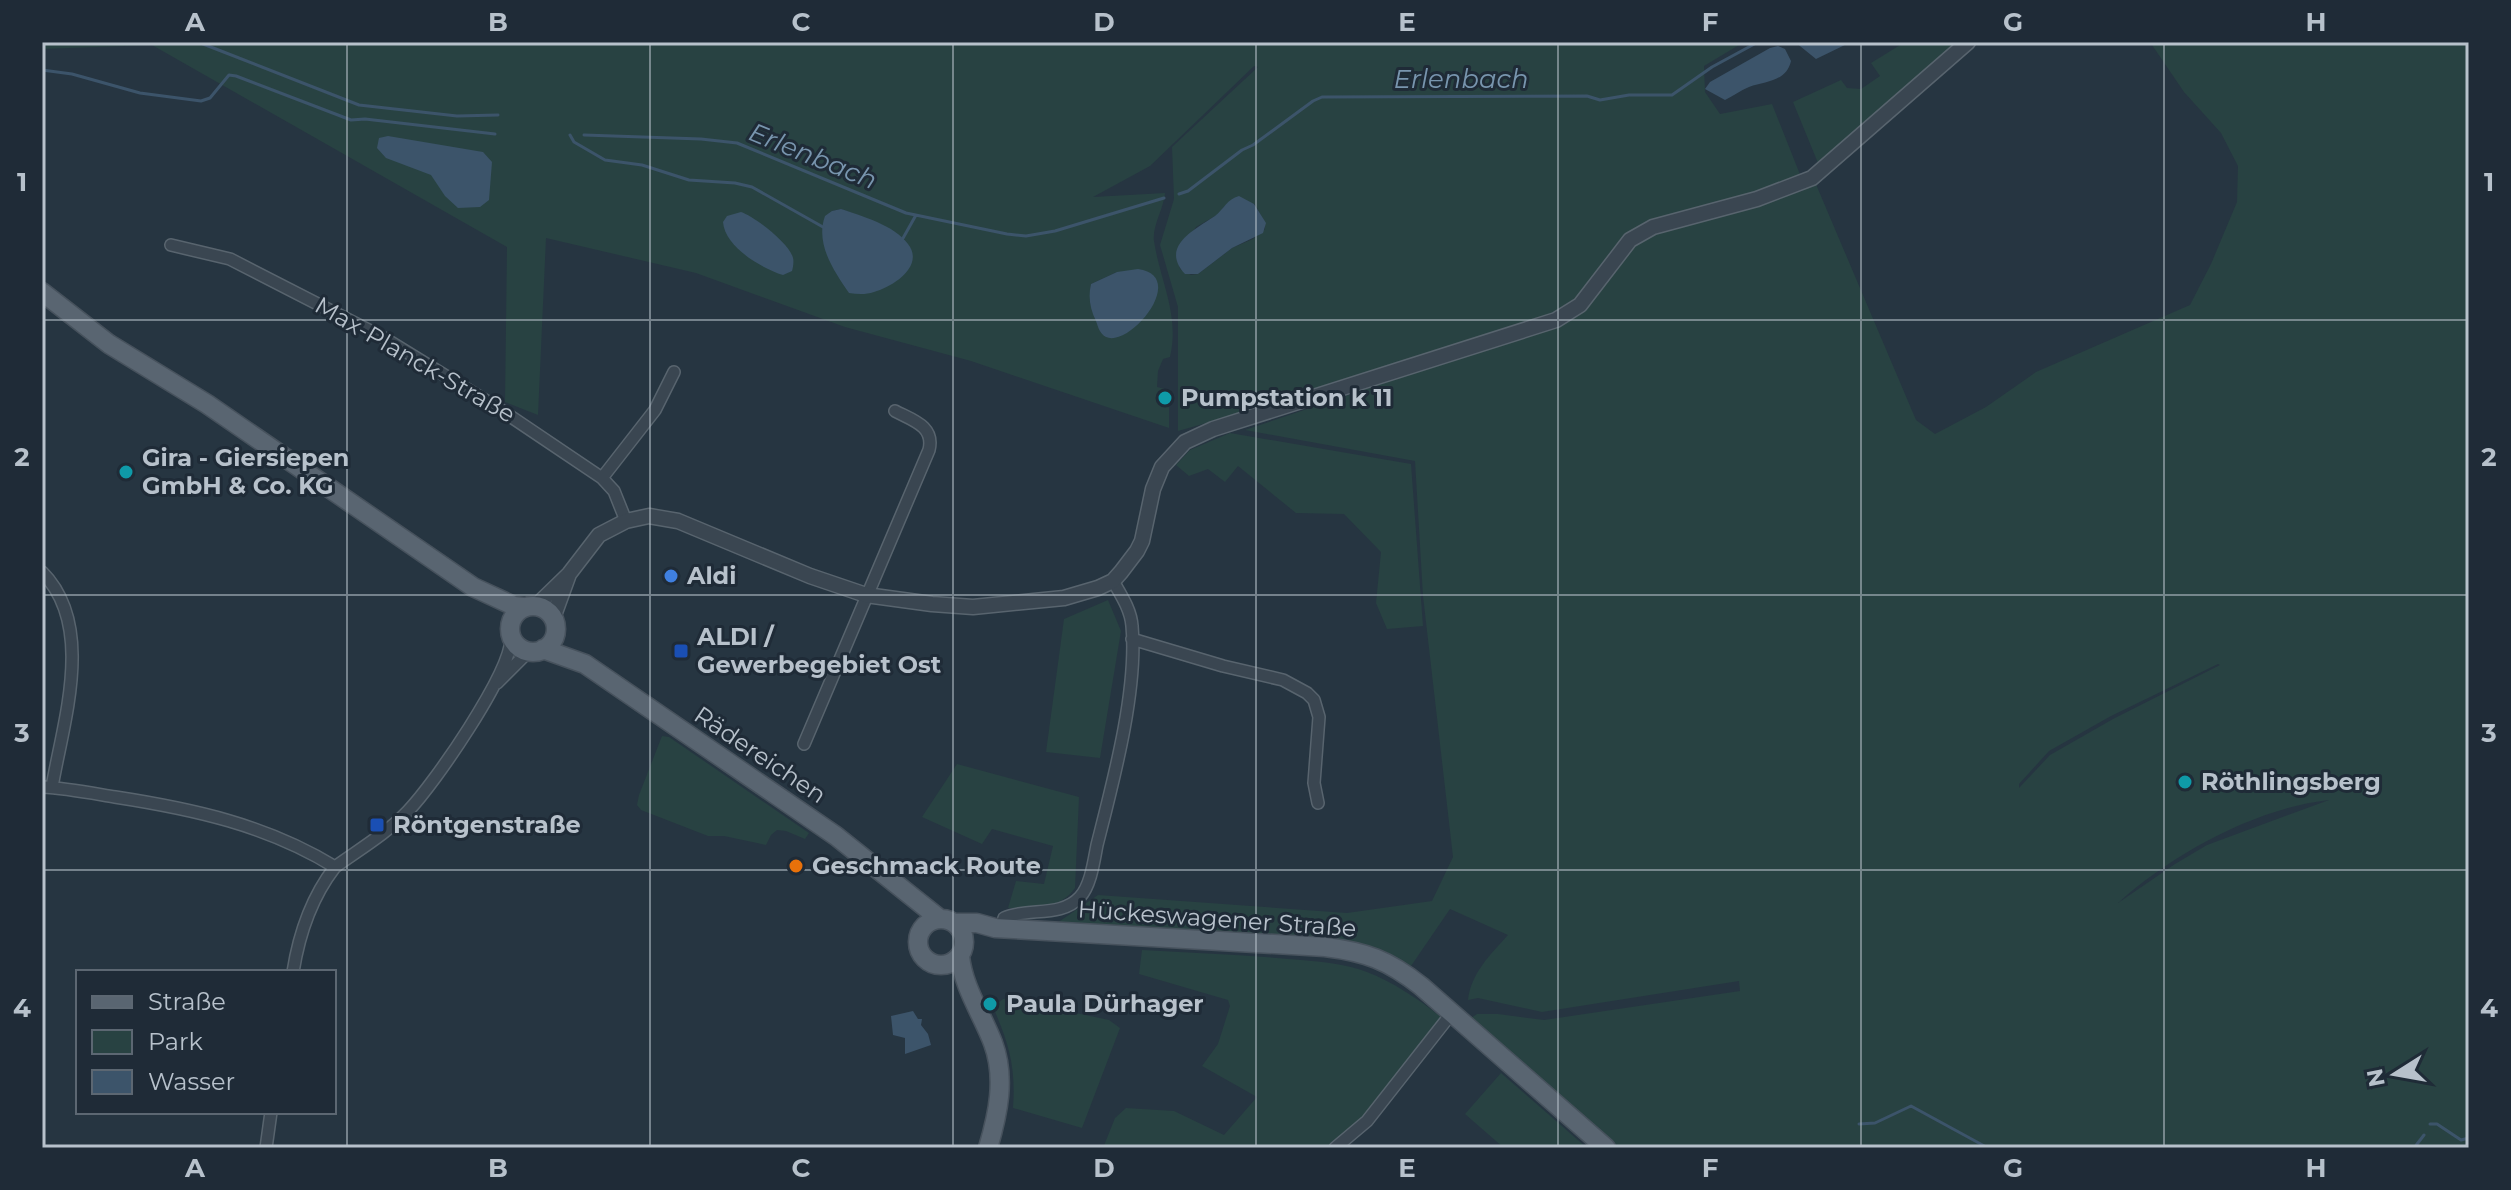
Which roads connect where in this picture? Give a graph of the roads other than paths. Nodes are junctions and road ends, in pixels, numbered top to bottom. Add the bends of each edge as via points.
1 (1968, 42) edge
2 (171, 245) dead end
3 (42, 292) edge
4 (674, 372) dead end
5 (895, 411) dead end
6 (602, 478) junction
7 (626, 521) junction
8 (42, 572) edge
9 (569, 574) junction
10 (1113, 581) junction
11 (473, 587) junction
12 (866, 595) junction
13 (529, 606) junction
14 (554, 625) junction
15 (510, 632) junction
16 (1132, 639) junction
17 (537, 651) junction
18 (585, 664) junction
19 (497, 683) junction
20 (804, 744) dead end
21 (47, 787) edge
22 (1318, 803) dead end
23 (335, 867) junction
24 (904, 892) junction
25 (947, 921) junction
26 (998, 928) junction
27 (921, 930) junction
28 (962, 949) junction
29 (941, 965) junction
30 (293, 970) edge
31 (970, 995) junction
32 (1451, 1014) junction
33 (271, 1114) edge
34 (266, 1148) edge
35 (988, 1148) edge
36 (1335, 1148) edge
37 (1606, 1148) edge

1 - 10 street via 1812,178 1653,227 1630,240 1580,305 1556,320 1213,429 1180,447 1157,478 1137,551
2 - 6 street, Max-Planck-Straße via 230,259 384,338
3 - 11 main road via 109,344 207,404
4 - 6 street via 655,410
5 - 12 street via 922,425 931,443
6 - 7 street, Max-Planck-Straße via 614,491
7 - 9 street via 594,540
7 - 12 street via 649,516 678,521
8 - 21 street via 62,602 74,644
9 - 13 street
9 - 14 street
10 - 12 street via 1064,598 1001,606
10 - 16 street via 1127,607
11 - 13 main road via 514,606
11 - 15 main road via 506,619
12 - 20 street
13 - 14 main road via 546,610
13 - 15 main road via 512,617
14 - 17 main road via 552,642
14 - 18 main road, Rädereichen
15 - 17 main road via 519,648
15 - 19 street via 511,648
16 - 22 street via 1283,680 1307,693 1319,717 1314,783
16 - 26 street via 1123,733 1081,897 1062,908 1017,913 1004,918
17 - 18 main road, Rädereichen
17 - 19 street via 524,656
18 - 24 main road, Rädereichen via 836,836
19 - 23 street via 425,792 394,824
21 - 23 street via 245,824
23 - 30 street via 308,913
24 - 25 main road, Rädereichen
24 - 27 main road, Rädereichen
25 - 26 main road, Hückeswagener Straße
25 - 27 main road via 928,922
25 - 28 main road via 961,931
26 - 28 main road, Hückeswagener Straße via 975,934
26 - 32 main road, Hückeswagener Straße via 1357,951 1395,967
27 - 29 main road via 920,952
28 - 29 main road via 951,963
28 - 31 main road
29 - 31 main road
31 - 35 main road via 993,1043 1000,1074
32 - 36 street via 1367,1121
32 - 37 main road, Hückeswagener Straße
33 - 34 street

